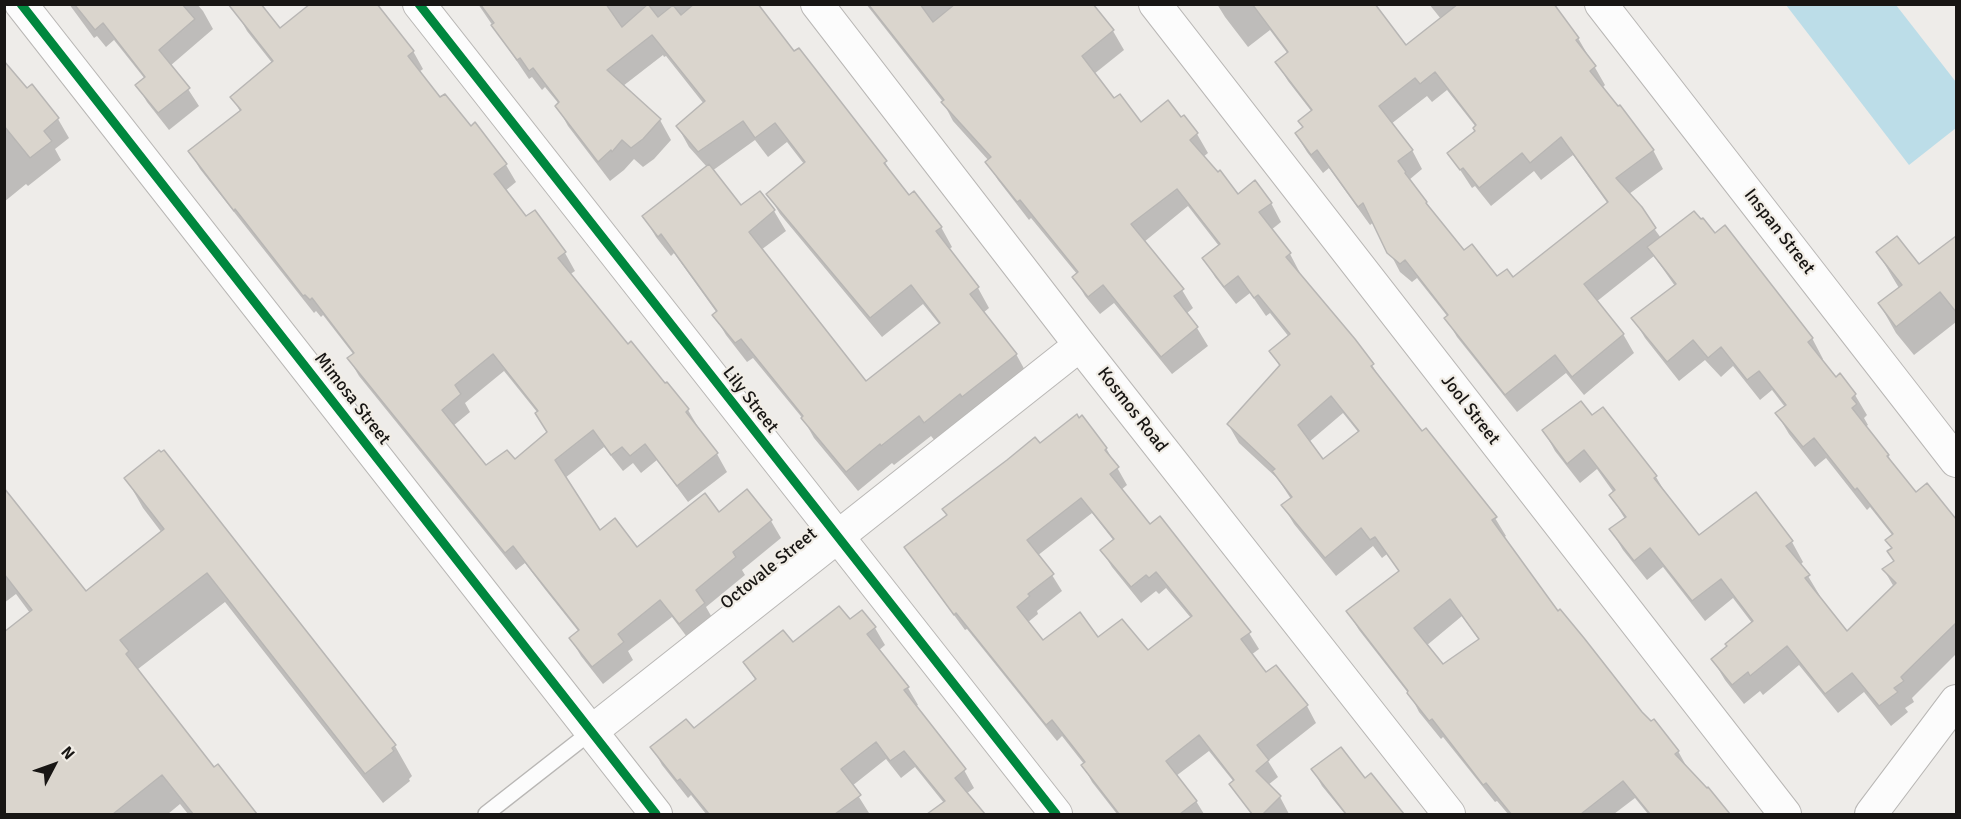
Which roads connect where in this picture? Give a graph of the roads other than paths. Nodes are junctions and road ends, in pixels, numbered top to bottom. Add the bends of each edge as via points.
1 (21, 4) edge
2 (419, 4) edge
3 (817, 4) edge
4 (1155, 4) edge
5 (1601, 4) edge
6 (1080, 345) junction
7 (1956, 461) edge
8 (836, 537) junction
9 (1956, 701) edge
10 (592, 731) junction
11 (486, 814) edge
12 (656, 814) edge
13 (1056, 814) edge
14 (1449, 814) edge
15 (1785, 814) edge
16 (1871, 814) edge

1 - 10 street, Mimosa Street
2 - 8 street, Lily Street
3 - 6 street, Kosmos Road
4 - 15 street, Jool Street
5 - 7 street, Inspan Street
6 - 8 street, Octovale Street
6 - 14 street, Kosmos Road
8 - 10 street, Octovale Street
8 - 13 street, Lily Street
9 - 16 street
10 - 11 lane
10 - 12 street, Mimosa Street

